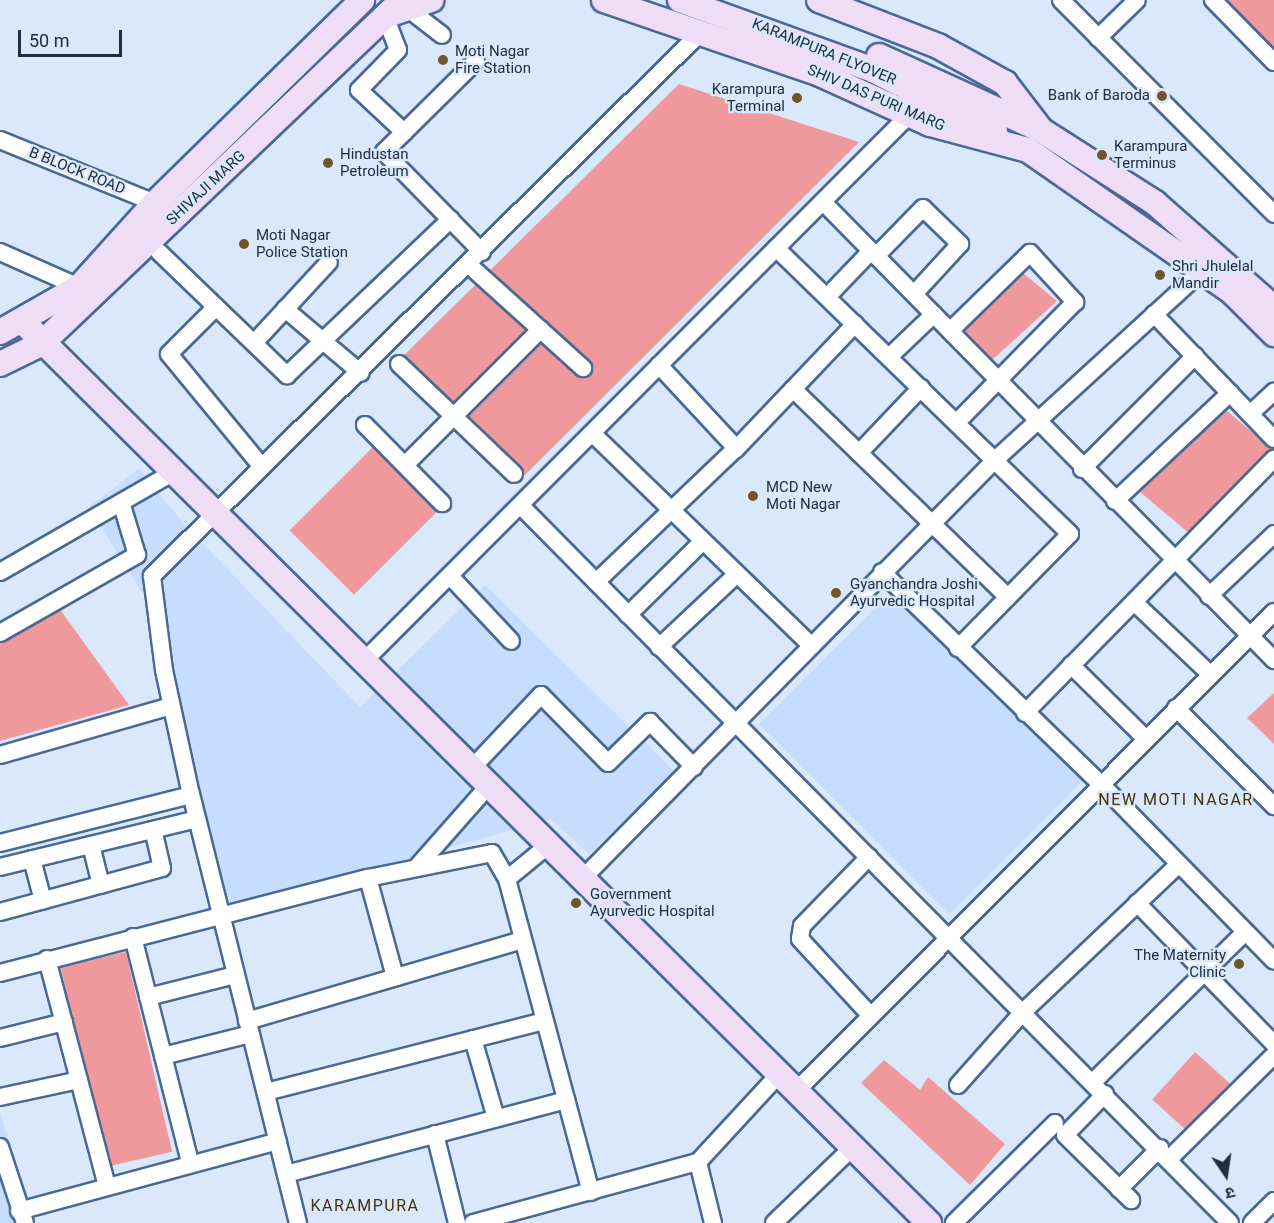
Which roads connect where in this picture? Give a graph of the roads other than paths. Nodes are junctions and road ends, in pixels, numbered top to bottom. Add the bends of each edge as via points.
1 (347, 0) edge
2 (362, 0) edge
3 (431, 0) edge
4 (603, 0) edge
5 (819, 0) edge
6 (1137, 0) edge
7 (1213, 0) edge
8 (1066, 2) edge
9 (674, 6) edge
10 (739, 6) edge
11 (398, 8) edge
12 (337, 25) junction
13 (702, 31) junction
14 (442, 35) dead end
15 (1098, 38) junction
16 (476, 60) dead end
17 (1274, 62) edge
18 (909, 115) junction
19 (1041, 130) junction
20 (404, 132) junction
21 (0, 140) edge
22 (1028, 150) junction
23 (823, 202) junction
24 (155, 203) junction
25 (1274, 214) edge
26 (451, 219) junction
27 (776, 248) junction
28 (0, 252) edge
29 (159, 252) dead end
30 (482, 252) junction
31 (874, 253) junction
32 (330, 262) dead end
33 (469, 265) junction
34 (1203, 270) junction
35 (79, 287) junction
36 (914, 294) junction
37 (827, 297) junction
38 (216, 307) junction
39 (1274, 308) edge
40 (285, 309) junction
41 (933, 314) junction
42 (1154, 314) junction
43 (23, 322) junction
44 (855, 324) junction
45 (542, 329) junction
46 (950, 331) junction
47 (0, 332) edge
48 (1274, 334) edge
49 (322, 342) junction
50 (254, 343) junction
51 (41, 344) junction
52 (1195, 356) junction
53 (889, 357) junction
54 (0, 364) edge
55 (399, 364) dead end
56 (659, 365) junction
57 (583, 368) dead end
58 (361, 373) junction
59 (999, 380) junction
60 (921, 388) junction
61 (793, 389) junction
62 (1274, 392) edge
63 (1230, 393) junction
64 (1250, 414) junction
65 (454, 416) junction
66 (1039, 421) junction
67 (957, 422) junction
68 (365, 425) dead end
69 (592, 433) junction
70 (1274, 439) edge
71 (735, 450) junction
72 (859, 453) junction
73 (1274, 459) edge
74 (995, 460) junction
75 (405, 465) junction
76 (262, 467) junction
77 (1082, 469) junction
78 (172, 473) junction
79 (514, 474) dead end
80 (1115, 501) junction
81 (121, 502) junction
82 (442, 503) dead end
83 (521, 506) junction
84 (671, 510) junction
85 (213, 514) junction
86 (932, 524) junction
87 (1274, 534) edge
88 (703, 541) junction
89 (1174, 561) junction
90 (0, 572) edge
91 (882, 572) junction
92 (737, 574) junction
93 (450, 576) junction
94 (596, 582) junction
95 (1209, 596) junction
96 (1008, 597) junction
97 (1134, 602) junction
98 (1274, 612) edge
99 (628, 615) junction
100 (0, 633) edge
101 (1249, 636) junction
102 (511, 640) dead end
103 (659, 646) junction
104 (812, 646) junction
105 (958, 648) junction
106 (1274, 660) edge
107 (364, 661) junction
108 (1071, 665) junction
109 (1210, 674) junction
110 (171, 706) junction
111 (1176, 708) junction
112 (1025, 712) junction
113 (736, 724) junction
114 (1144, 738) junction
115 (0, 755) edge
116 (473, 767) junction
117 (694, 767) junction
118 (1099, 782) junction
119 (490, 784) junction
120 (191, 795) junction
121 (1274, 806) edge
122 (197, 819) junction
123 (153, 830) junction
124 (0, 843) edge
125 (551, 843) junction
126 (91, 845) junction
127 (868, 857) junction
128 (32, 859) junction
129 (1179, 864) junction
130 (0, 867) edge
131 (416, 868) junction
132 (586, 875) junction
133 (368, 878) junction
134 (507, 879) junction
135 (101, 885) junction
136 (43, 901) junction
137 (1137, 903) junction
138 (0, 912) edge
139 (219, 916) junction
140 (1245, 932) junction
141 (133, 937) junction
142 (949, 938) junction
143 (522, 940) junction
144 (47, 959) junction
145 (1274, 961) edge
146 (0, 973) edge
147 (1202, 974) junction
148 (235, 975) junction
149 (395, 977) junction
150 (148, 997) junction
151 (1023, 1012) junction
152 (871, 1016) junction
153 (544, 1021) junction
154 (64, 1022) junction
155 (249, 1028) junction
156 (0, 1038) edge
157 (473, 1039) junction
158 (1274, 1044) edge
159 (1274, 1055) edge
160 (163, 1056) junction
161 (780, 1073) junction
162 (79, 1080) junction
163 (1093, 1082) junction
164 (958, 1085) dead end
165 (797, 1090) junction
166 (266, 1092) junction
167 (1105, 1094) junction
168 (0, 1097) edge
169 (566, 1100) junction
170 (496, 1118) junction
171 (1055, 1123) dead end
172 (435, 1134) junction
173 (278, 1141) junction
174 (854, 1146) junction
175 (0, 1147) edge
176 (1165, 1153) junction
177 (698, 1162) junction
178 (190, 1163) junction
179 (286, 1174) junction
180 (107, 1186) junction
181 (591, 1192) junction
182 (1274, 1201) edge
183 (22, 1217) edge
184 (513, 1218) edge
185 (298, 1223) edge
186 (457, 1223) edge
187 (473, 1223) edge
188 (713, 1223) edge
189 (774, 1223) edge
190 (929, 1223) edge
191 (954, 1223) edge
192 (1230, 1223) edge
193 (1252, 1223) edge

1 - 12 main road
2 - 12 main road, SHIVAJI MARG
3 - 11 main road
4 - 9 main road, SHIV DAS PURI MARG
5 - 19 main road via 938,46 1005,83
6 - 15 street
7 - 17 street
8 - 15 street
9 - 10 main road, KARAMPURA FLYOVER
9 - 13 main road, SHIV DAS PURI MARG
10 - 19 main road, KARAMPURA FLYOVER via 879,56
10 - 22 main road, KARAMPURA FLYOVER
11 - 14 street
11 - 20 street via 398,50 359,90
11 - 51 main road, SHIVAJI MARG
12 - 24 main road, SHIVAJI MARG
13 - 18 main road, SHIV DAS PURI MARG via 820,74
13 - 30 street
15 - 25 street
16 - 20 street
18 - 22 main road, SHIV DAS PURI MARG
18 - 23 street
19 - 39 main road via 1155,203
20 - 26 street via 384,152
21 - 24 street, B BLOCK ROAD
22 - 34 main road, SHIV DAS PURI MARG
23 - 27 street
23 - 31 street
24 - 35 main road, SHIVAJI MARG
26 - 30 street
26 - 49 street
27 - 37 street
27 - 56 street
28 - 35 street
29 - 38 street
30 - 33 street
31 - 36 street
31 - 36 street via 923,208 960,244
31 - 37 street
32 - 40 street
33 - 45 street
33 - 58 street
34 - 42 street
34 - 48 main road, SHIV DAS PURI MARG
35 - 43 main road, SHIVAJI MARG
36 - 41 street
37 - 44 street
38 - 50 street
38 - 76 street via 169,354
40 - 49 street
40 - 50 street
41 - 46 street
41 - 53 street
42 - 52 street
42 - 66 street
43 - 47 main road, SHIVAJI MARG
43 - 51 main road
44 - 53 street
44 - 61 street
45 - 57 street
45 - 65 street
46 - 59 street
46 - 59 street via 1030,253 1075,302
49 - 50 street via 287,375
49 - 58 street
51 - 54 main road, SHIVAJI MARG
51 - 78 main road
52 - 63 street
52 - 77 street
53 - 60 street
55 - 65 street
56 - 69 street
56 - 71 street via 733,438
58 - 76 street
59 - 66 street
59 - 67 street
60 - 67 street
60 - 72 street
61 - 71 street
61 - 72 street
62 - 64 street
63 - 64 street
63 - 80 street
64 - 70 street
65 - 75 street
65 - 79 street
66 - 74 street
66 - 77 street
67 - 74 street
68 - 75 street
69 - 83 street
69 - 84 street
71 - 84 street
72 - 86 street
73 - 89 street
74 - 86 street
74 - 96 street via 1070,534
75 - 82 street
76 - 85 street
77 - 80 street
78 - 81 street
78 - 85 main road
80 - 89 street
81 - 90 street
81 - 100 street via 137,555
83 - 93 street
83 - 94 street
84 - 88 street
84 - 94 street
85 - 107 main road
85 - 110 street via 156,567 150,584
86 - 91 street
86 - 96 street
87 - 95 street
88 - 92 street
88 - 99 street
89 - 95 street
89 - 97 street
91 - 104 street
91 - 105 street
92 - 103 street
92 - 104 street
93 - 102 street
93 - 107 street
94 - 99 street
95 - 101 street
96 - 105 street
97 - 108 street
97 - 109 street
98 - 101 street
99 - 103 street
101 - 106 street
101 - 109 street
103 - 113 street
104 - 113 street
105 - 112 street
107 - 116 main road
108 - 112 street
108 - 114 street
109 - 111 street
110 - 115 street
110 - 120 street
111 - 114 street
111 - 121 street
112 - 118 street
113 - 117 street
113 - 127 street
114 - 118 street
116 - 117 street via 541,695 608,763 650,722
116 - 119 main road
117 - 132 street
118 - 129 street
118 - 142 street
119 - 125 main road
119 - 131 street
120 - 122 street
120 - 124 street
122 - 123 street
122 - 139 street
123 - 126 street
123 - 135 street via 162,868
125 - 132 main road
125 - 134 street
126 - 128 street
126 - 135 street
127 - 142 street
127 - 152 street via 802,926 800,939
128 - 130 street
128 - 136 street
129 - 137 street
129 - 140 street
131 - 133 street
131 - 134 street via 492,853 500,858
132 - 161 main road
133 - 139 street
133 - 149 street
134 - 143 street
135 - 136 street
136 - 138 street
137 - 147 street
137 - 151 street
139 - 141 street
139 - 148 street
140 - 145 street
140 - 147 street
141 - 144 street
141 - 150 street
142 - 151 street
142 - 152 street
143 - 149 street
143 - 153 street
144 - 146 street
144 - 154 street
147 - 158 street
147 - 163 street
148 - 150 street
148 - 155 street
149 - 155 street
150 - 160 street
151 - 163 street
151 - 164 street
152 - 165 street
153 - 157 street
153 - 169 street
154 - 156 street
154 - 162 street
155 - 160 street
155 - 166 street
157 - 166 street
157 - 170 street
159 - 176 street
160 - 178 street
161 - 165 main road
161 - 177 street
162 - 168 street
162 - 180 street
163 - 167 street
165 - 174 main road
166 - 173 street
167 - 176 street
167 - 176 street via 1065,1135 1125,1194
169 - 170 street
169 - 181 street
170 - 172 street
171 - 191 street
172 - 179 street
172 - 186 street
173 - 178 street
173 - 179 street
174 - 189 street
174 - 190 main road
175 - 183 street
176 - 192 street
177 - 181 street
177 - 188 street
178 - 180 street
179 - 185 street
180 - 183 street
181 - 184 street
182 - 193 street
184 - 187 street

